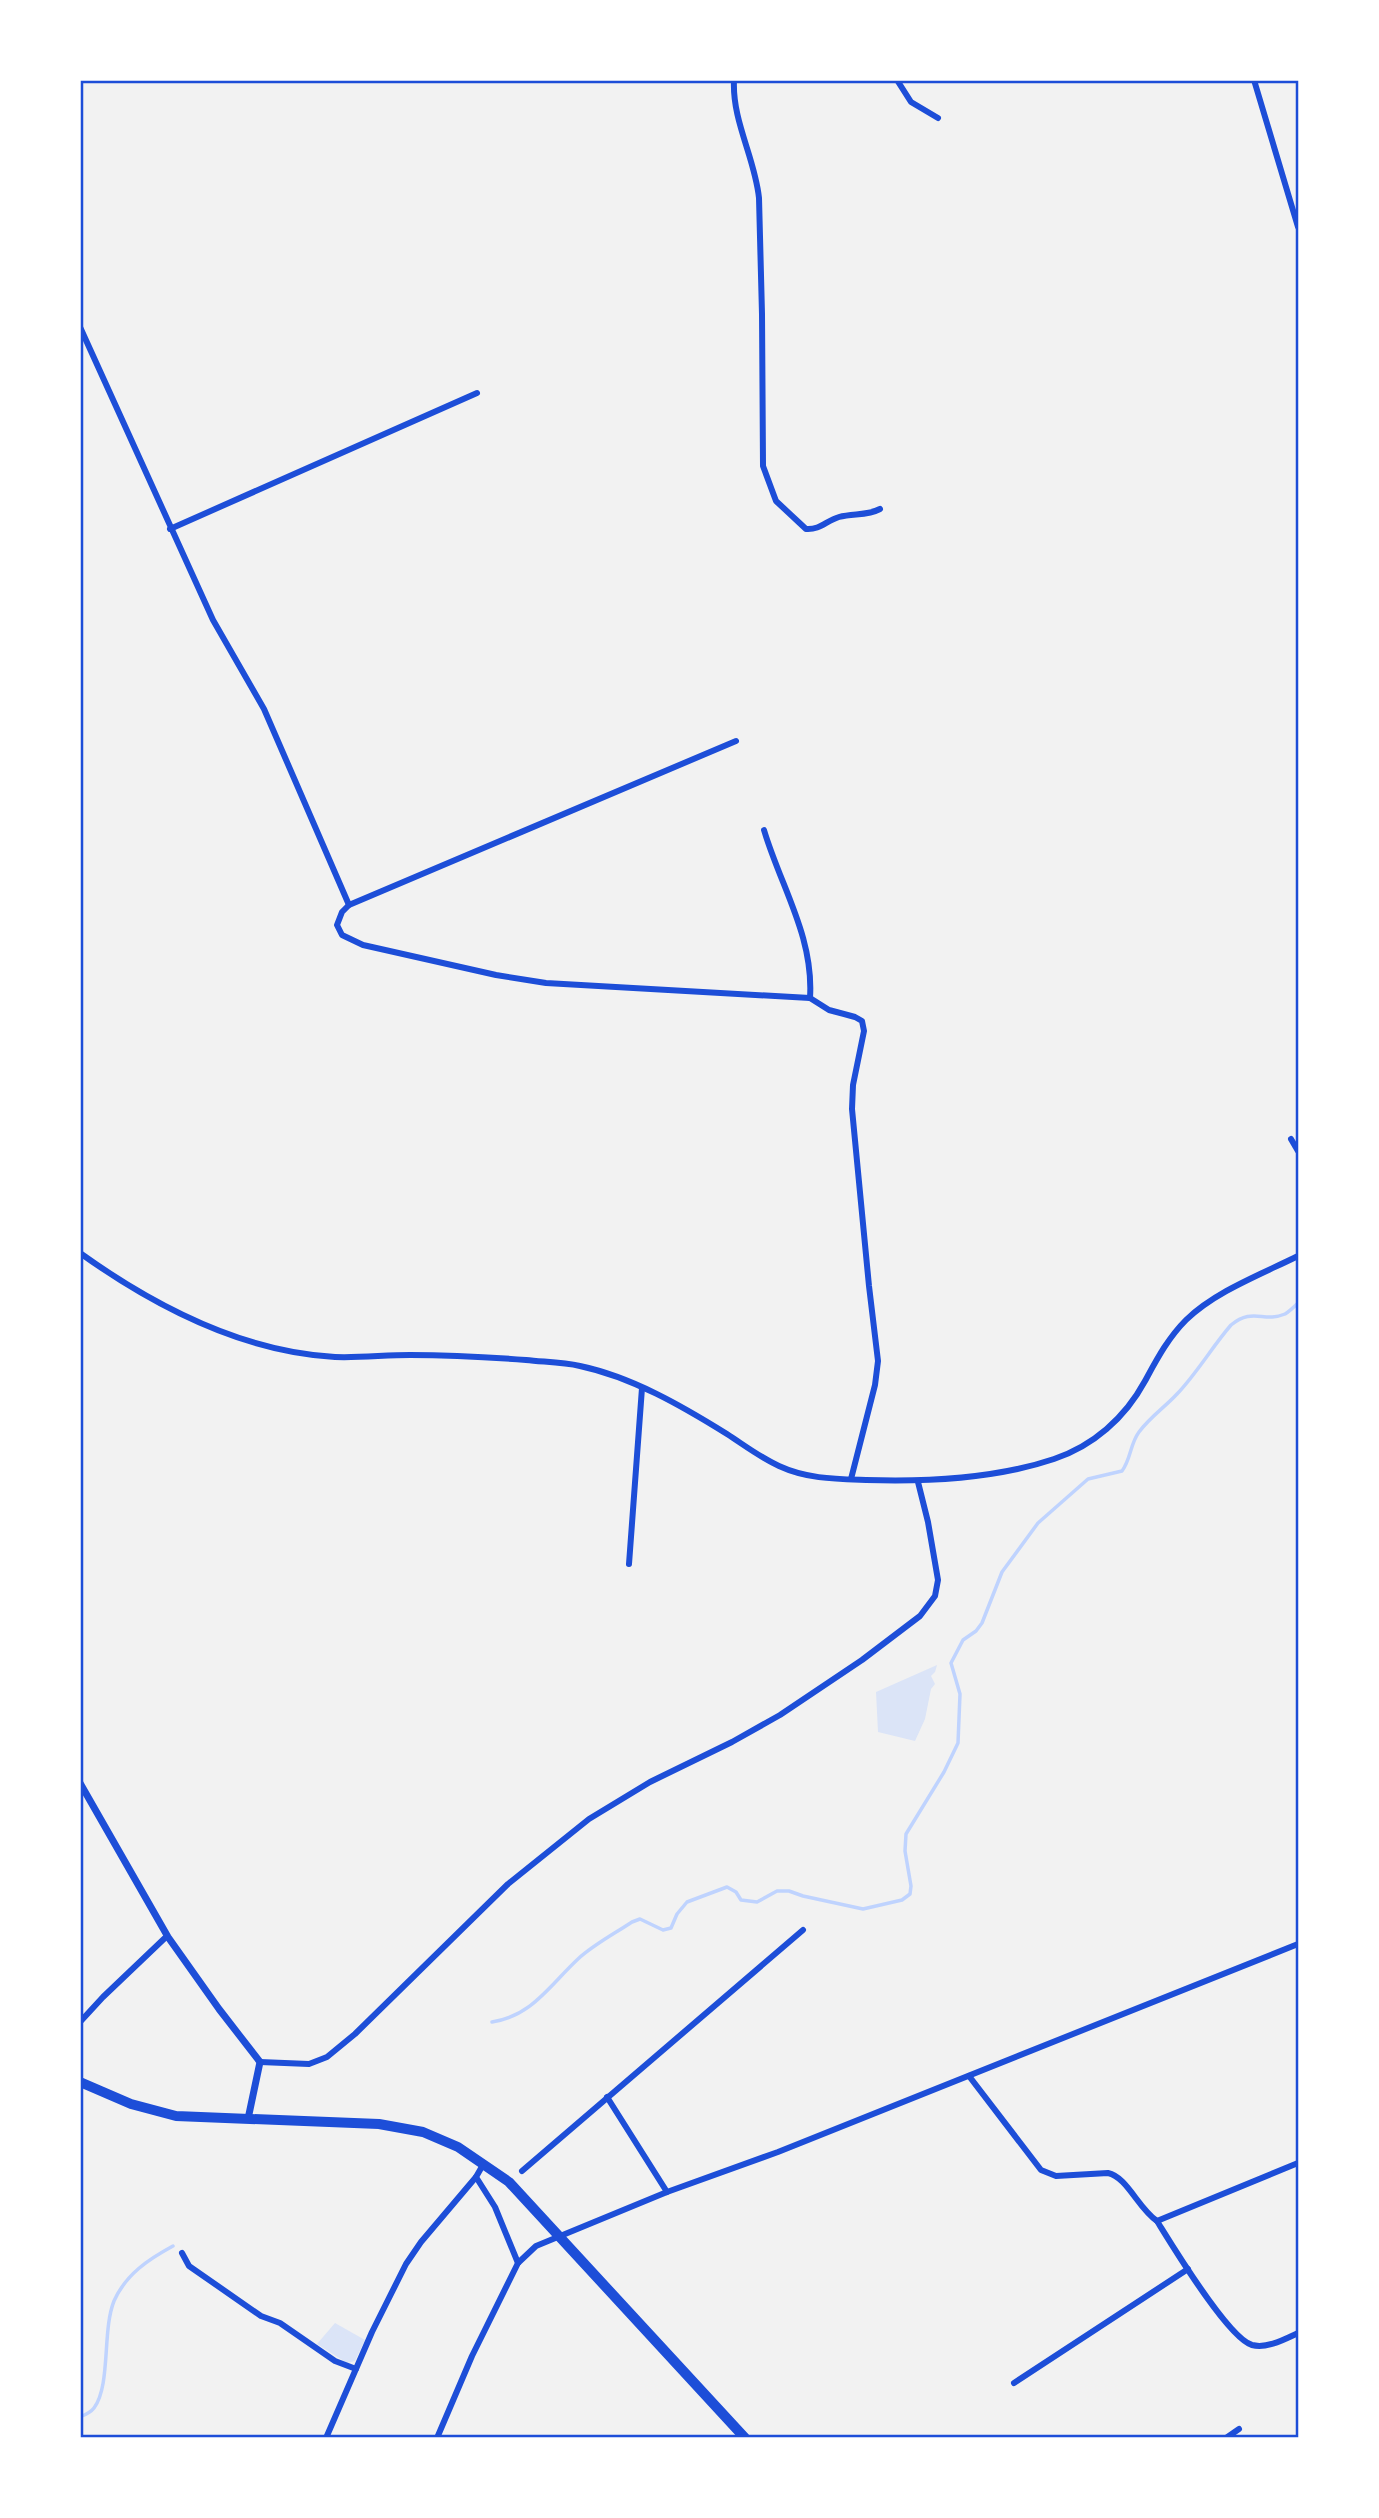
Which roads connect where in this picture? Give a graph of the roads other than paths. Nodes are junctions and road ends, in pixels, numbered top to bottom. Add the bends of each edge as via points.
1 (734, 80) edge
2 (897, 80) edge
3 (1254, 80) edge
4 (938, 118) dead end
5 (1298, 228) edge
6 (80, 327) edge
7 (477, 393) dead end
8 (880, 509) dead end
9 (170, 529) junction
10 (736, 741) dead end
11 (764, 831) dead end
12 (349, 905) junction
13 (810, 998) junction
14 (1291, 1139) dead end
15 (1298, 1151) edge
16 (80, 1253) edge
17 (1298, 1256) edge
18 (642, 1388) junction
19 (851, 1479) junction
20 (918, 1482) junction
21 (629, 1564) dead end
22 (80, 1783) edge
23 (803, 1930) dead end
24 (167, 1936) junction
25 (1298, 1944) edge
26 (80, 2022) edge
27 (260, 2062) junction
28 (969, 2076) junction
29 (80, 2082) edge
30 (607, 2097) junction
31 (248, 2119) junction
32 (484, 2163) junction
33 (1298, 2163) edge
34 (522, 2171) dead end
35 (476, 2177) junction
36 (667, 2192) junction
37 (1157, 2221) junction
38 (560, 2237) junction
39 (182, 2253) dead end
40 (518, 2263) junction
41 (1188, 2269) junction
42 (1298, 2333) edge
43 (356, 2369) junction
44 (1014, 2383) dead end
45 (1239, 2428) dead end
46 (326, 2438) edge
47 (438, 2438) edge
48 (746, 2438) edge
49 (1226, 2438) edge

1 - 8 street via 735,106 758,198 764,401 761,454 770,489 780,506 806,529
2 - 4 street via 911,102
3 - 5 street
6 - 9 street
7 - 9 street
9 - 12 street via 213,620 264,709
10 - 12 street
11 - 13 street via 800,923 810,967
12 - 13 street via 337,925 339,932 352,940 496,975 556,984
13 - 19 street via 834,1012 858,1018 864,1028 852,1109 878,1368
14 - 15 street
16 - 18 street via 168,1307 279,1349 331,1356 449,1356 570,1364
17 - 20 street via 1192,1315 1167,1342 1129,1405 1087,1444 1020,1468
18 - 19 street via 782,1468 811,1477
18 - 21 street
19 - 20 street
20 - 27 street via 938,1580 935,1596 920,1616 780,1715 589,1819 509,1884 327,2057 309,2064
22 - 24 street
23 - 30 street
24 - 26 street
24 - 27 street
25 - 28 street
27 - 31 street
28 - 36 street
28 - 37 street via 1043,2172 1116,2175
29 - 31 main road via 164,2114
30 - 34 street
30 - 36 street
31 - 32 main road via 392,2126 447,2141
32 - 35 street
32 - 38 main road via 509,2182
33 - 37 street
35 - 40 street via 492,2199
35 - 43 street via 410,2258
36 - 38 street
37 - 41 street
38 - 40 street via 536,2246
38 - 48 main road
39 - 43 street via 189,2266 261,2316
40 - 47 street
41 - 42 street via 1244,2342 1263,2346
41 - 44 street
43 - 46 street
45 - 49 street

